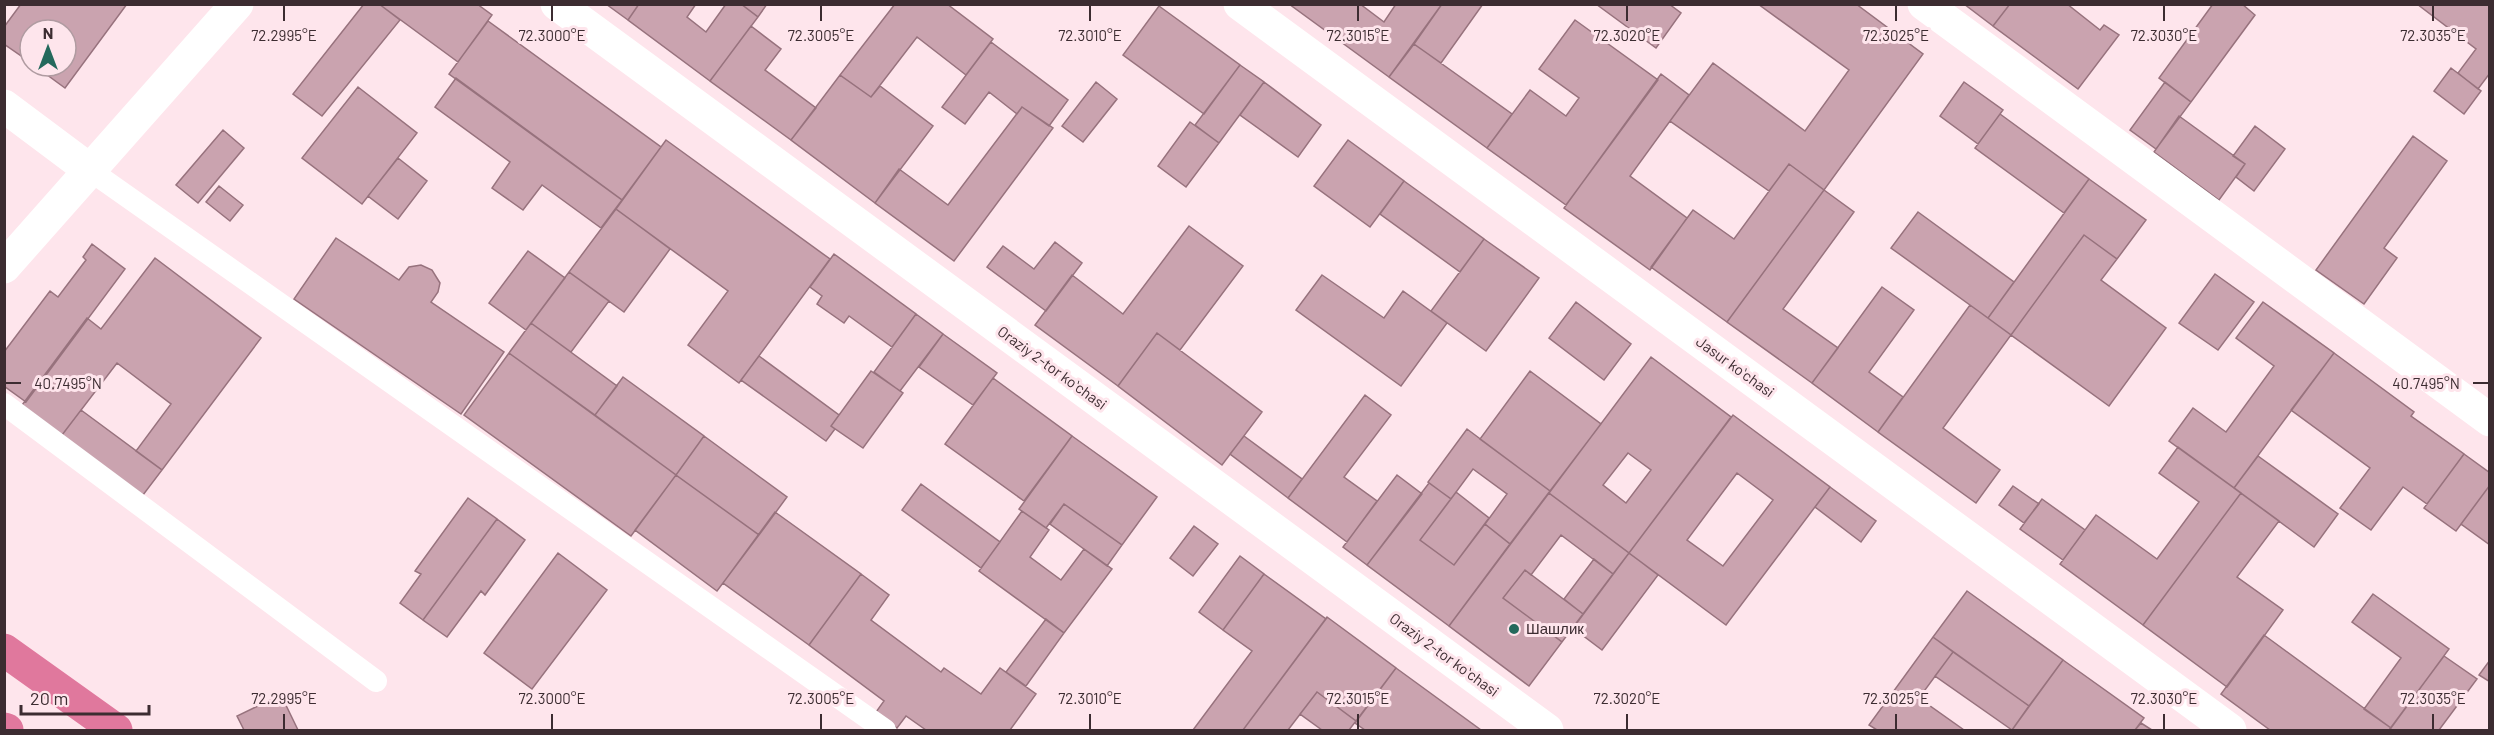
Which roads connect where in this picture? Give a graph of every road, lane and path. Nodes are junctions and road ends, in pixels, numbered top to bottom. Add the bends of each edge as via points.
1 (237, 4) edge
2 (557, 4) edge
3 (1240, 4) edge
4 (1924, 4) edge
5 (4, 106) edge
6 (91, 171) junction
7 (4, 267) edge
8 (4, 404) edge
9 (2490, 420) edge
10 (4, 650) edge
11 (376, 681) dead end
12 (116, 730) edge
13 (885, 730) edge
14 (1547, 730) edge
15 (2230, 730) edge

1 - 6 street
2 - 14 street, Oraziy 2-tor koʻchasi
3 - 15 street, Jasur koʻchasi
4 - 9 street
5 - 6 street
6 - 7 street
6 - 13 lane
8 - 11 lane
10 - 12 highway

